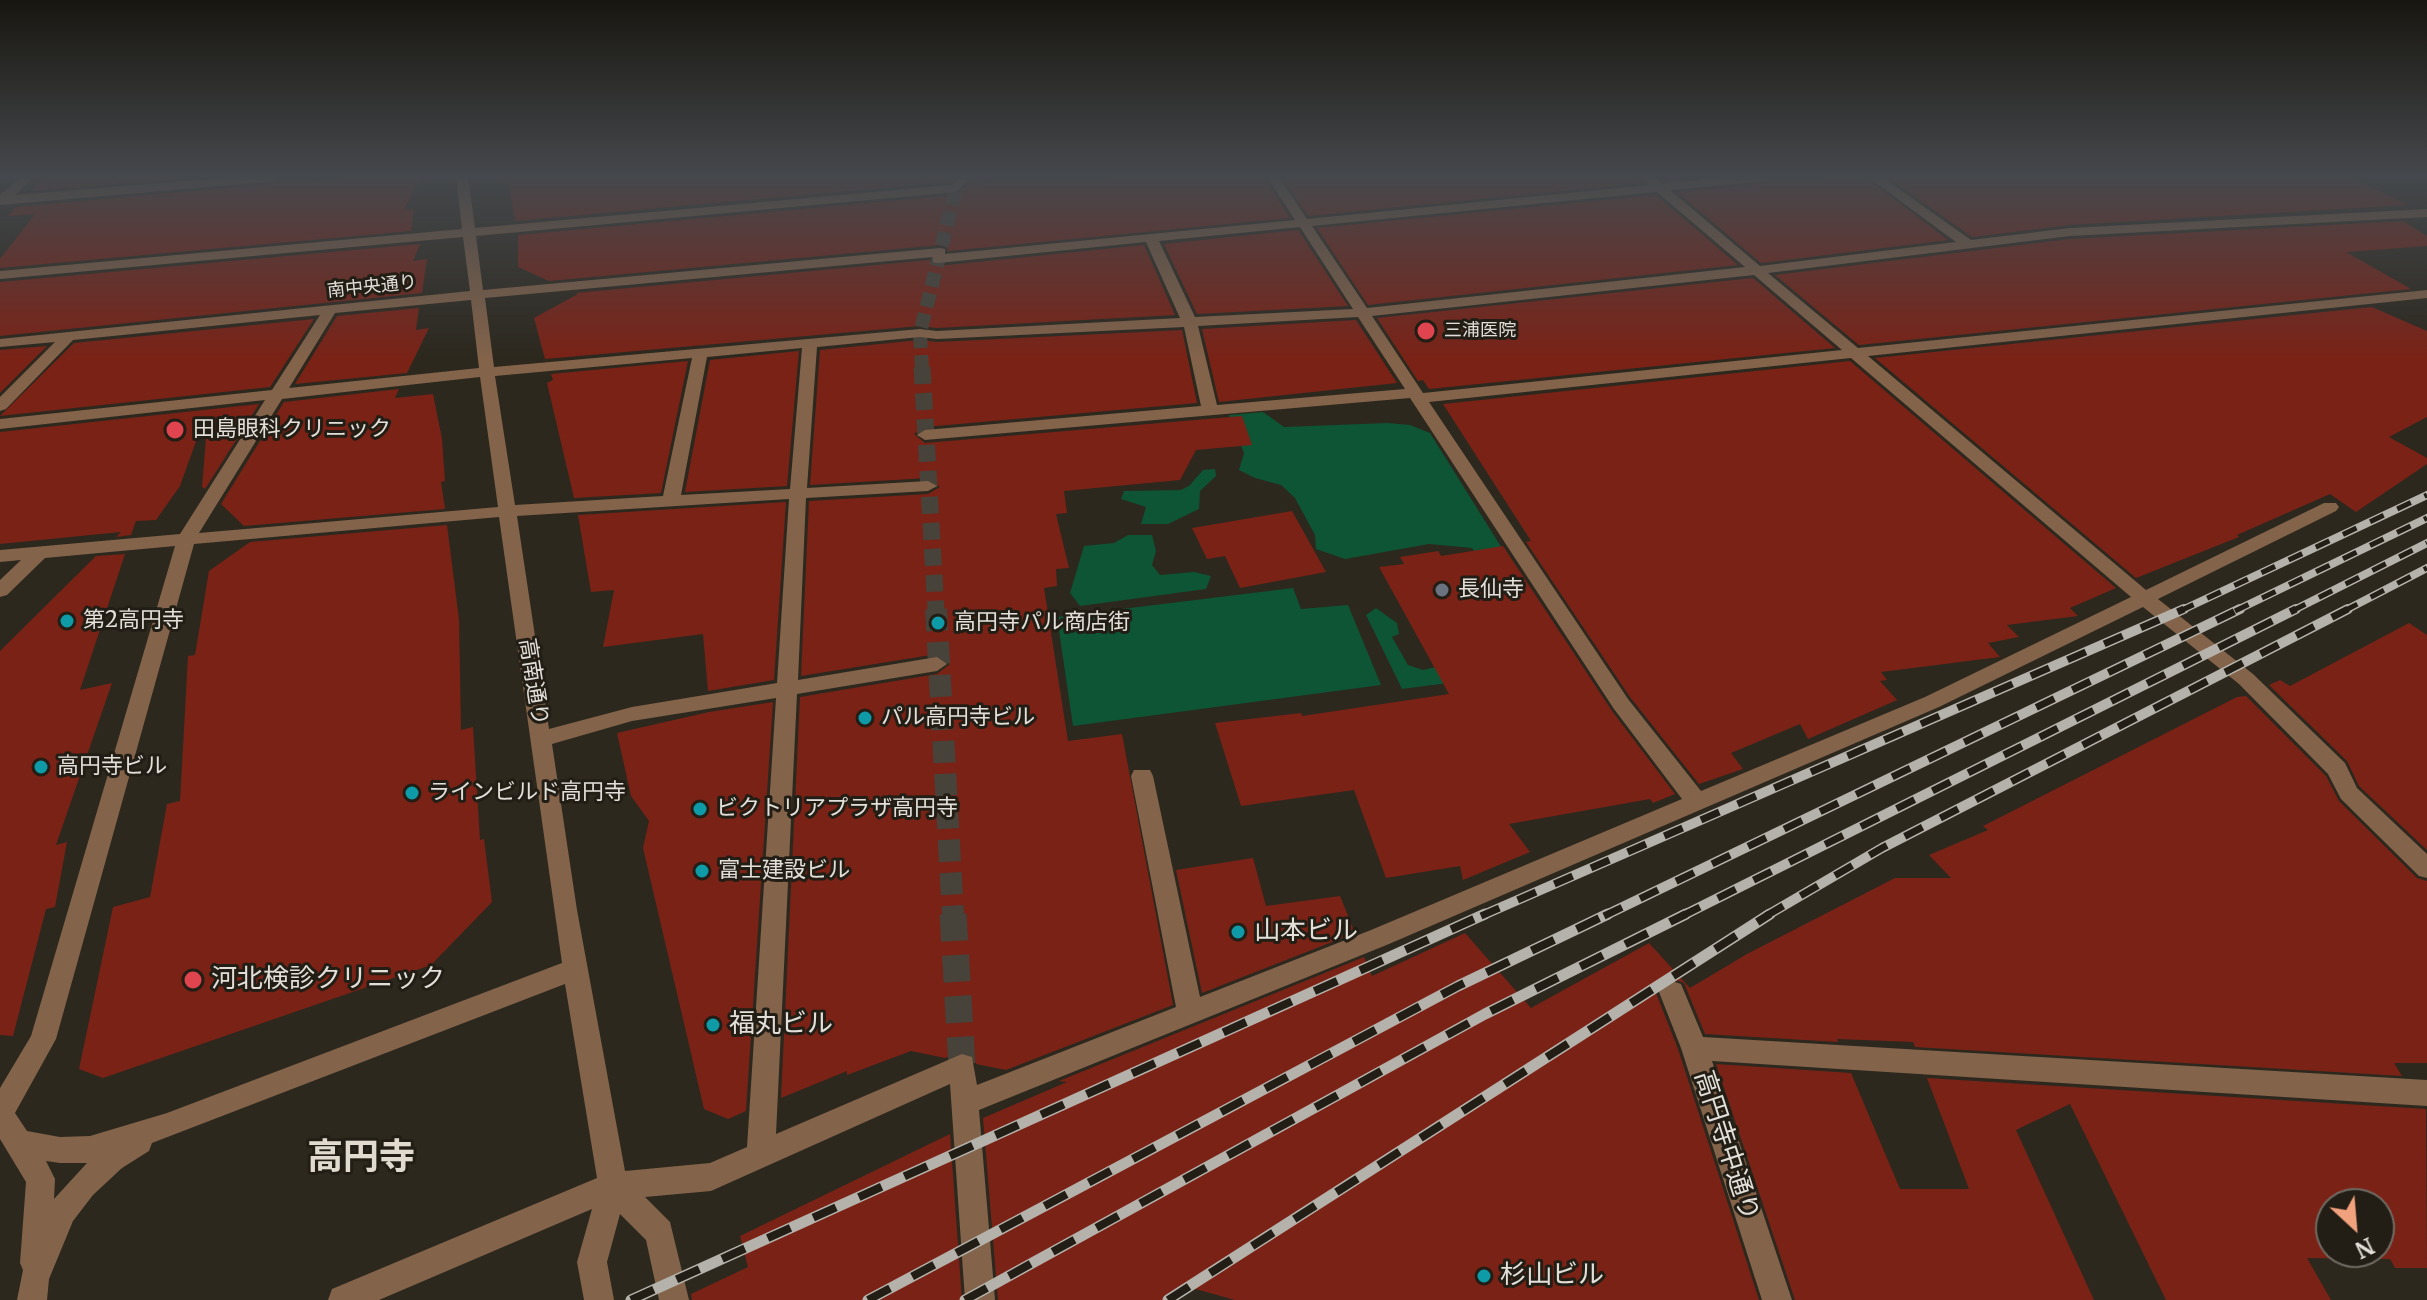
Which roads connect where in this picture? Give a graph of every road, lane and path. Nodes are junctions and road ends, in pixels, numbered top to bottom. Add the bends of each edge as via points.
1 (409, 238) edge
2 (472, 238) edge
3 (1166, 238) edge
4 (1312, 238) edge
5 (1720, 238) edge
6 (1959, 238) edge
7 (2022, 238) edge
8 (1151, 239) junction
9 (1968, 244) junction
10 (1758, 270) junction
11 (0, 275) edge
12 (477, 294) junction
13 (2427, 294) edge
14 (2410, 295) junction
15 (2427, 302) edge
16 (331, 309) junction
17 (1361, 313) junction
18 (1190, 323) junction
19 (69, 336) junction
20 (0, 343) edge
21 (810, 345) junction
22 (1855, 353) junction
23 (700, 354) junction
24 (487, 372) junction
25 (277, 393) junction
26 (1416, 395) junction
27 (0, 406) edge
28 (1210, 409) junction
29 (0, 424) edge
30 (925, 435) dead end
31 (928, 486) dead end
32 (798, 494) junction
33 (671, 501) junction
34 (2330, 507) dead end
35 (507, 511) junction
36 (186, 539) junction
37 (40, 552) junction
38 (0, 556) edge
39 (0, 591) edge
40 (2144, 598) junction
41 (937, 664) dead end
42 (786, 690) junction
43 (542, 739) junction
44 (1142, 776) dead end
45 (1697, 802) junction
46 (2427, 869) edge
47 (574, 969) junction
48 (1672, 992) dead end
49 (1191, 1014) junction
50 (1694, 1048) junction
51 (2427, 1093) edge
52 (967, 1102) junction
53 (0, 1114) edge
54 (167, 1126) junction
55 (18, 1143) junction
56 (761, 1155) junction
57 (613, 1186) junction
58 (33, 1290) edge
59 (343, 1300) edge
60 (599, 1300) edge
61 (674, 1300) edge
62 (980, 1300) edge
63 (1777, 1300) edge

1 - 11 street
2 - 12 street, 高南通り
3 - 8 street, 南中央通り
4 - 17 street
5 - 10 street
6 - 9 street
7 - 9 street
8 - 12 street, 南中央通り
8 - 18 street
9 - 10 street
10 - 17 street
10 - 22 street
12 - 16 street, 南中央通り
12 - 24 street, 高南通り
13 - 14 street
14 - 15 street
14 - 22 street
16 - 19 street, 南中央通り
16 - 25 street
17 - 18 street
17 - 26 street
18 - 21 street via 920,333
18 - 28 street
19 - 20 street, 南中央通り
19 - 27 street
21 - 23 street
21 - 32 street
22 - 26 street
22 - 40 street
23 - 24 street
23 - 33 street
24 - 25 street
24 - 35 street, 高南通り
25 - 29 street
25 - 36 street
26 - 28 street
26 - 45 street via 1621,704
28 - 30 street
31 - 32 street
32 - 33 street
32 - 42 street
33 - 35 street
34 - 40 street
35 - 36 street
35 - 43 street, 高南通り
36 - 37 street
36 - 53 street via 43,1039
37 - 38 street
37 - 39 street
40 - 45 street via 1932,702
40 - 46 street via 2246,679 2337,769 2349,793
41 - 42 street
42 - 43 street via 632,714
42 - 56 street
43 - 47 street, 高南通り
44 - 49 street
45 - 49 street
47 - 54 street
47 - 57 street, 高南通り
48 - 50 street, 高円寺中通り
49 - 52 street
50 - 51 street
50 - 63 street, 高円寺中通り
52 - 56 street via 962,1066
52 - 62 street
53 - 55 street
54 - 55 street via 90,1149
54 - 58 street via 112,1158 83,1185 63,1211
55 - 58 street via 41,1179
56 - 57 street via 711,1177
57 - 59 street
57 - 60 street, 高南通り via 592,1262
57 - 61 street via 659,1232

